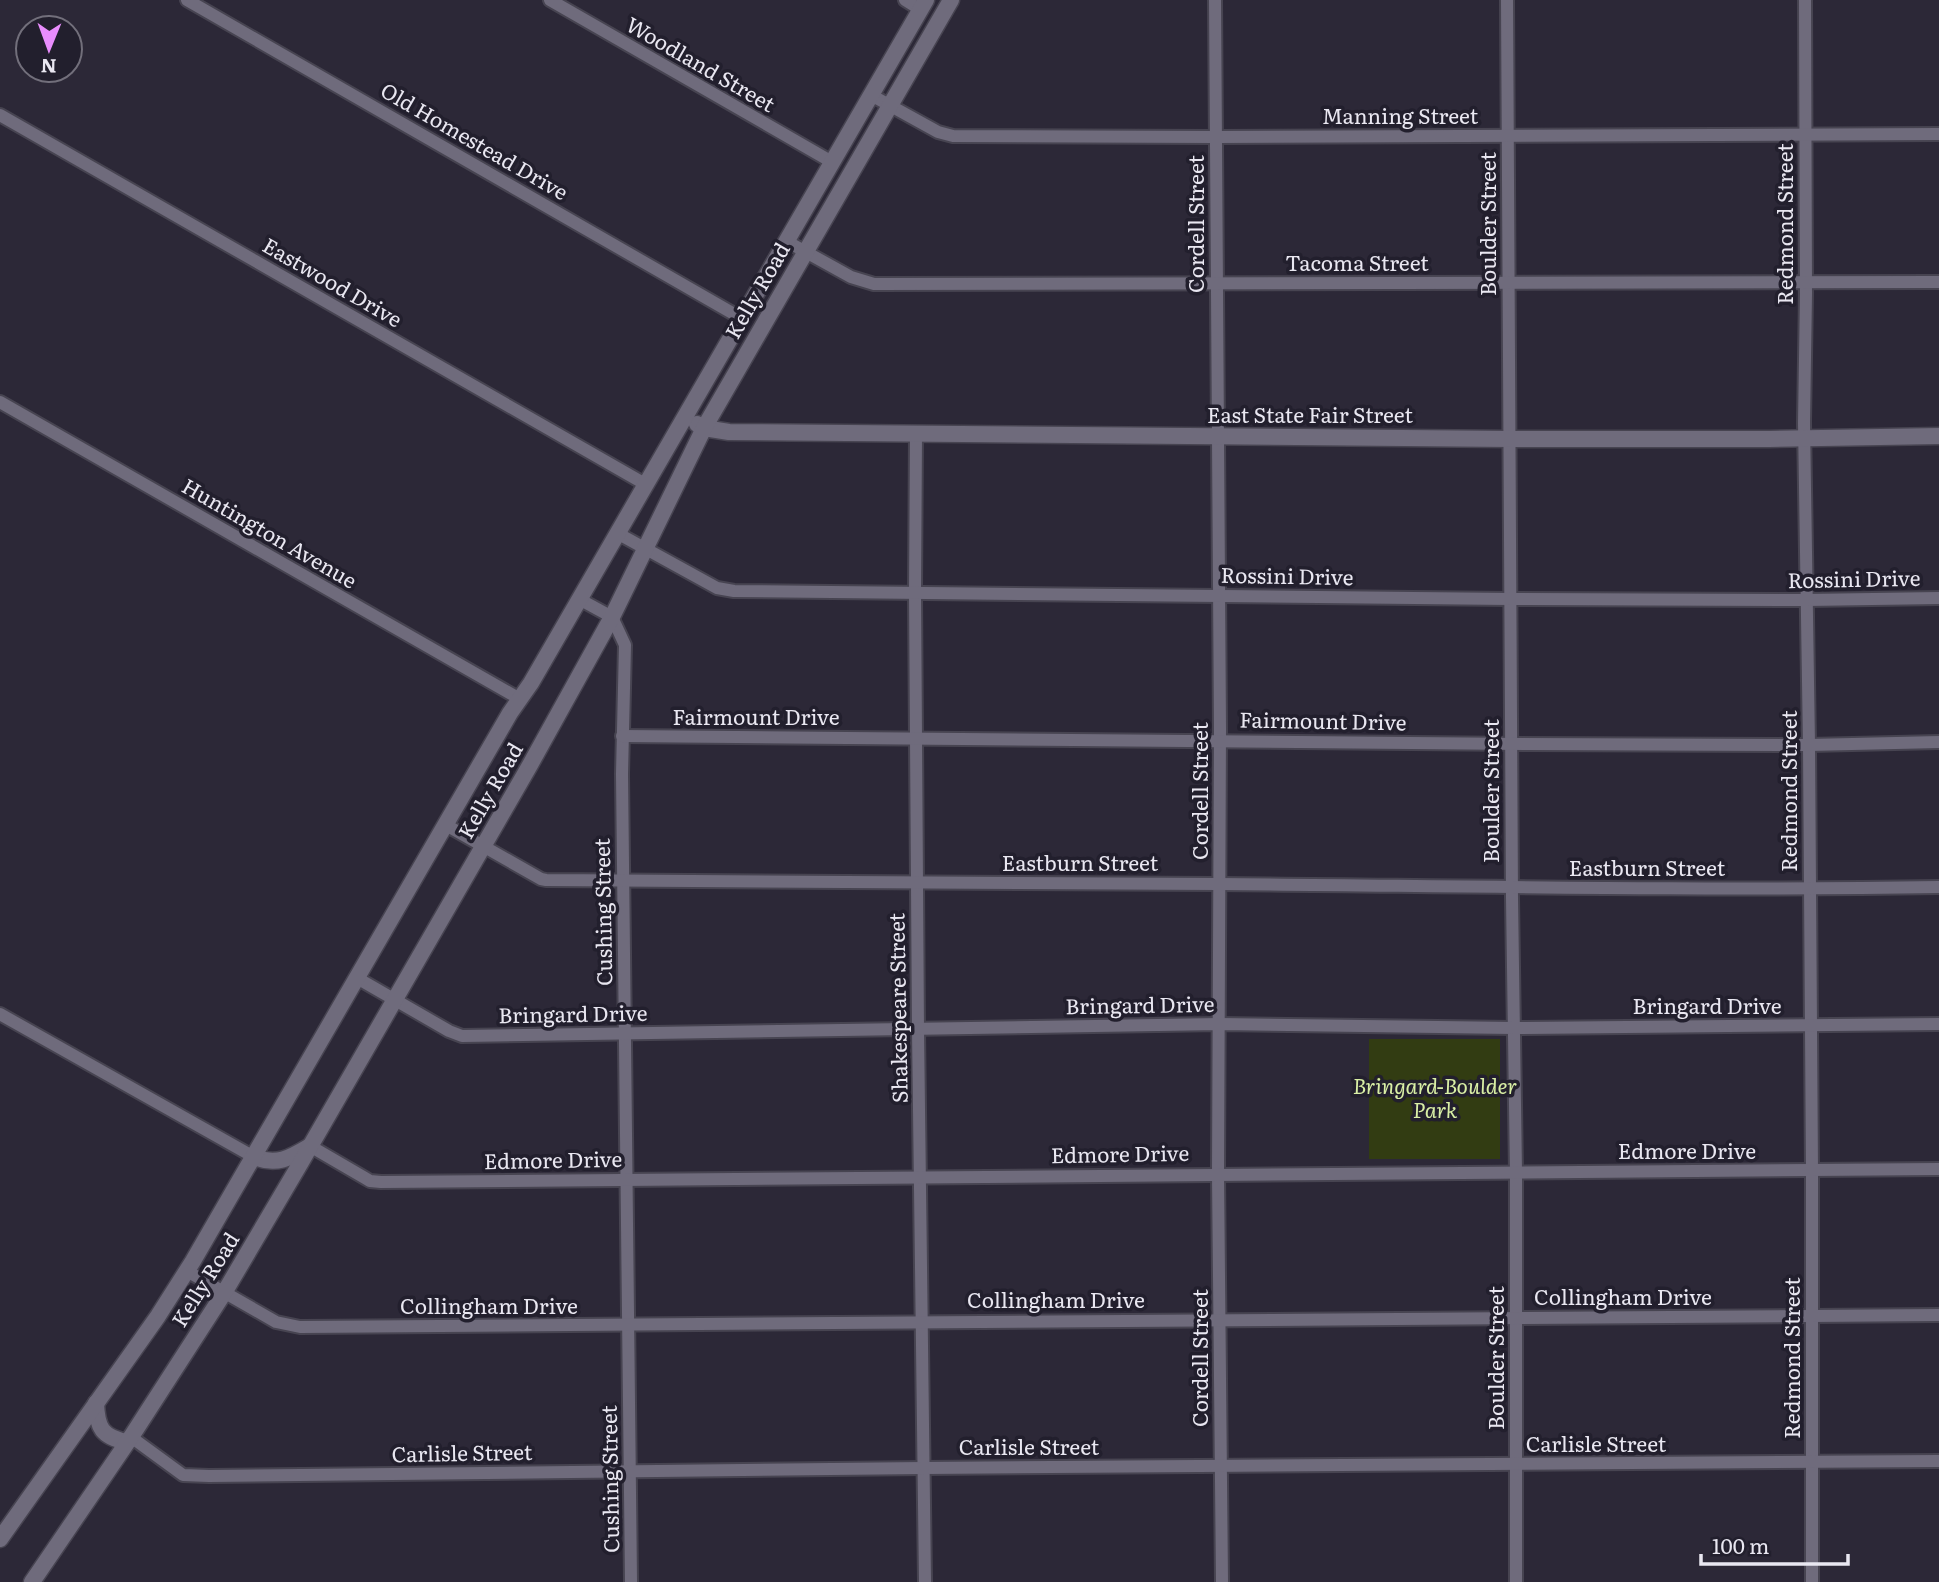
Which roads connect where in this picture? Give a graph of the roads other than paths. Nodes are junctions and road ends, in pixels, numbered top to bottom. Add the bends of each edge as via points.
1 (187, 0) edge
2 (550, 0) edge
3 (905, 0) edge
4 (951, 0) edge
5 (1215, 0) edge
6 (1507, 0) edge
7 (1805, 0) edge
8 (923, 5) edge
9 (871, 95) junction
10 (890, 106) junction
11 (0, 115) edge
12 (1939, 134) edge
13 (1805, 135) junction
14 (1508, 136) junction
15 (1216, 137) junction
16 (832, 162) junction
17 (786, 242) junction
18 (805, 253) junction
19 (1806, 282) junction
20 (1939, 282) edge
21 (1216, 283) junction
22 (1509, 283) junction
23 (741, 318) junction
24 (0, 402) edge
25 (684, 417) junction
26 (704, 428) junction
27 (916, 433) junction
28 (1217, 436) junction
29 (1939, 436) edge
30 (1805, 438) junction
31 (1510, 439) junction
32 (645, 484) junction
33 (617, 533) junction
34 (645, 550) junction
35 (915, 593) junction
36 (1220, 596) junction
37 (1939, 598) edge
38 (579, 599) junction
39 (1510, 599) junction
40 (1807, 600) junction
41 (612, 617) junction
42 (520, 699) junction
43 (622, 736) junction
44 (917, 737) junction
45 (1220, 740) junction
46 (1939, 742) edge
47 (1511, 743) junction
48 (1809, 745) junction
49 (446, 825) junction
50 (483, 846) junction
51 (623, 881) junction
52 (917, 883) junction
53 (1219, 884) junction
54 (1939, 887) edge
55 (1512, 888) junction
56 (1810, 889) junction
57 (357, 978) junction
58 (394, 1000) junction
59 (0, 1014) edge
60 (1220, 1024) junction
61 (1939, 1024) edge
62 (1811, 1026) junction
63 (1513, 1028) junction
64 (918, 1030) junction
65 (625, 1034) junction
66 (310, 1146) junction
67 (254, 1157) junction
68 (1939, 1169) edge
69 (1812, 1170) junction
70 (1516, 1172) junction
71 (1219, 1174) junction
72 (920, 1177) junction
73 (626, 1180) junction
74 (187, 1271) junction
75 (224, 1293) junction
76 (1939, 1315) edge
77 (1812, 1316) junction
78 (1516, 1318) junction
79 (1220, 1320) junction
80 (922, 1321) junction
81 (628, 1325) junction
82 (96, 1402) junction
83 (129, 1440) junction
84 (1939, 1461) edge
85 (1813, 1462) junction
86 (1516, 1464) junction
87 (1221, 1466) junction
88 (924, 1468) junction
89 (630, 1472) junction
90 (0, 1539) edge
91 (32, 1582) edge
92 (631, 1582) edge
93 (925, 1582) edge
94 (1223, 1582) edge
95 (1516, 1582) edge
96 (1812, 1582) edge

1 - 23 street, Old Homestead Drive
2 - 16 street, Woodland Street
3 - 8 street
4 - 10 street, Kelly Road
5 - 15 street, Cordell Street
6 - 14 street, Boulder Street
7 - 13 street, Redmond Street
8 - 9 street, Kelly Road
9 - 10 street, Manning Street
9 - 16 street, Kelly Road
10 - 15 street, Manning Street via 953,136
10 - 18 street, Kelly Road
11 - 32 street, Eastwood Drive
12 - 13 street, Manning Street
13 - 14 street, Manning Street
13 - 19 street, Redmond Street
14 - 15 street, Manning Street
14 - 22 street, Boulder Street
15 - 21 street, Cordell Street
16 - 17 street, Kelly Road
17 - 18 street, Tacoma Street
17 - 23 street, Kelly Road
18 - 21 street, Tacoma Street via 874,284
18 - 26 street, Kelly Road
19 - 20 street, Tacoma Street
19 - 22 street, Tacoma Street
19 - 30 street, Redmond Street
21 - 22 street, Tacoma Street
21 - 28 street, Cordell Street
22 - 31 street, Boulder Street
23 - 25 street, Kelly Road
24 - 42 street, Huntington Avenue
25 - 26 street, East State Fair Street
25 - 32 street, Kelly Road
26 - 27 street, East State Fair Street
26 - 34 street, Kelly Road
27 - 28 street, East State Fair Street
27 - 35 street, Shakespeare Street
28 - 31 street, East State Fair Street
28 - 36 street, Cordell Street
29 - 30 street, East State Fair Street
30 - 31 street, East State Fair Street
30 - 40 street, Redmond Street
31 - 39 street, Boulder Street
32 - 33 street, Kelly Road
33 - 34 street, Rossini Drive
33 - 38 street, Kelly Road
34 - 35 street, Rossini Drive via 727,591
34 - 41 street, Kelly Road
35 - 36 street, Rossini Drive
35 - 44 street, Shakespeare Street
36 - 39 street, Rossini Drive
36 - 45 street, Cordell Street
37 - 40 street, Rossini Drive
38 - 41 street
38 - 42 street, Kelly Road
39 - 40 street, Rossini Drive
39 - 47 street, Boulder Street
40 - 48 street, Redmond Street
41 - 43 street, Cushing Street via 625,645
41 - 50 street, Kelly Road
42 - 49 street, Kelly Road
43 - 44 street, Fairmount Drive
43 - 51 street, Cushing Street
44 - 45 street, Fairmount Drive
44 - 52 street, Shakespeare Street
45 - 47 street, Fairmount Drive
45 - 53 street, Cordell Street
46 - 48 street, Fairmount Drive
47 - 48 street, Fairmount Drive
47 - 55 street, Boulder Street
48 - 56 street, Redmond Street
49 - 50 street, Eastburn Street
49 - 57 street, Kelly Road
50 - 51 street, Eastburn Street via 541,879
50 - 58 street, Kelly Road
51 - 52 street, Eastburn Street
51 - 65 street, Cushing Street
52 - 53 street, Eastburn Street
52 - 64 street, Shakespeare Street
53 - 55 street, Eastburn Street
53 - 60 street, Cordell Street
54 - 56 street, Eastburn Street
55 - 56 street, Eastburn Street
55 - 63 street, Boulder Street
56 - 62 street, Redmond Street
57 - 58 street, Bringard Drive
57 - 67 street, Kelly Road
58 - 65 street, Bringard Drive via 462,1035
58 - 66 street, Kelly Road
59 - 67 street
60 - 63 street, Bringard Drive
60 - 64 street, Bringard Drive
60 - 71 street, Cordell Street
61 - 62 street, Bringard Drive
62 - 63 street, Bringard Drive
62 - 69 street, Redmond Street
63 - 70 street, Boulder Street
64 - 65 street, Bringard Drive
64 - 72 street, Shakespeare Street
65 - 73 street, Cushing Street
66 - 67 street via 283,1160
66 - 73 street, Edmore Drive via 370,1181
66 - 75 street, Kelly Road
67 - 74 street, Kelly Road
68 - 69 street, Edmore Drive
69 - 70 street, Edmore Drive
69 - 77 street, Redmond Street
70 - 71 street, Edmore Drive
70 - 78 street, Boulder Street
71 - 72 street, Edmore Drive
71 - 79 street, Cordell Street
72 - 73 street, Edmore Drive
72 - 80 street, Shakespeare Street
73 - 81 street, Cushing Street
74 - 75 street, Collingham Drive
74 - 82 street, Kelly Road
75 - 81 street, Collingham Drive via 290,1326
75 - 83 street, Kelly Road
76 - 77 street, Collingham Drive
77 - 78 street, Collingham Drive
77 - 85 street, Redmond Street
78 - 79 street, Collingham Drive
78 - 86 street, Boulder Street
79 - 80 street, Collingham Drive
79 - 87 street, Cordell Street
80 - 81 street, Collingham Drive
80 - 88 street, Shakespeare Street
81 - 89 street, Cushing Street
82 - 83 street via 102,1430 110,1438
82 - 90 street, Kelly Road
83 - 89 street, Carlisle Street via 183,1475
83 - 91 street, Kelly Road
84 - 85 street, Carlisle Street
85 - 86 street, Carlisle Street
85 - 96 street, Redmond Street
86 - 87 street, Carlisle Street
86 - 95 street, Boulder Street
87 - 88 street, Carlisle Street
87 - 94 street, Cordell Street
88 - 89 street, Carlisle Street
88 - 93 street, Shakespeare Street
89 - 92 street, Cushing Street

